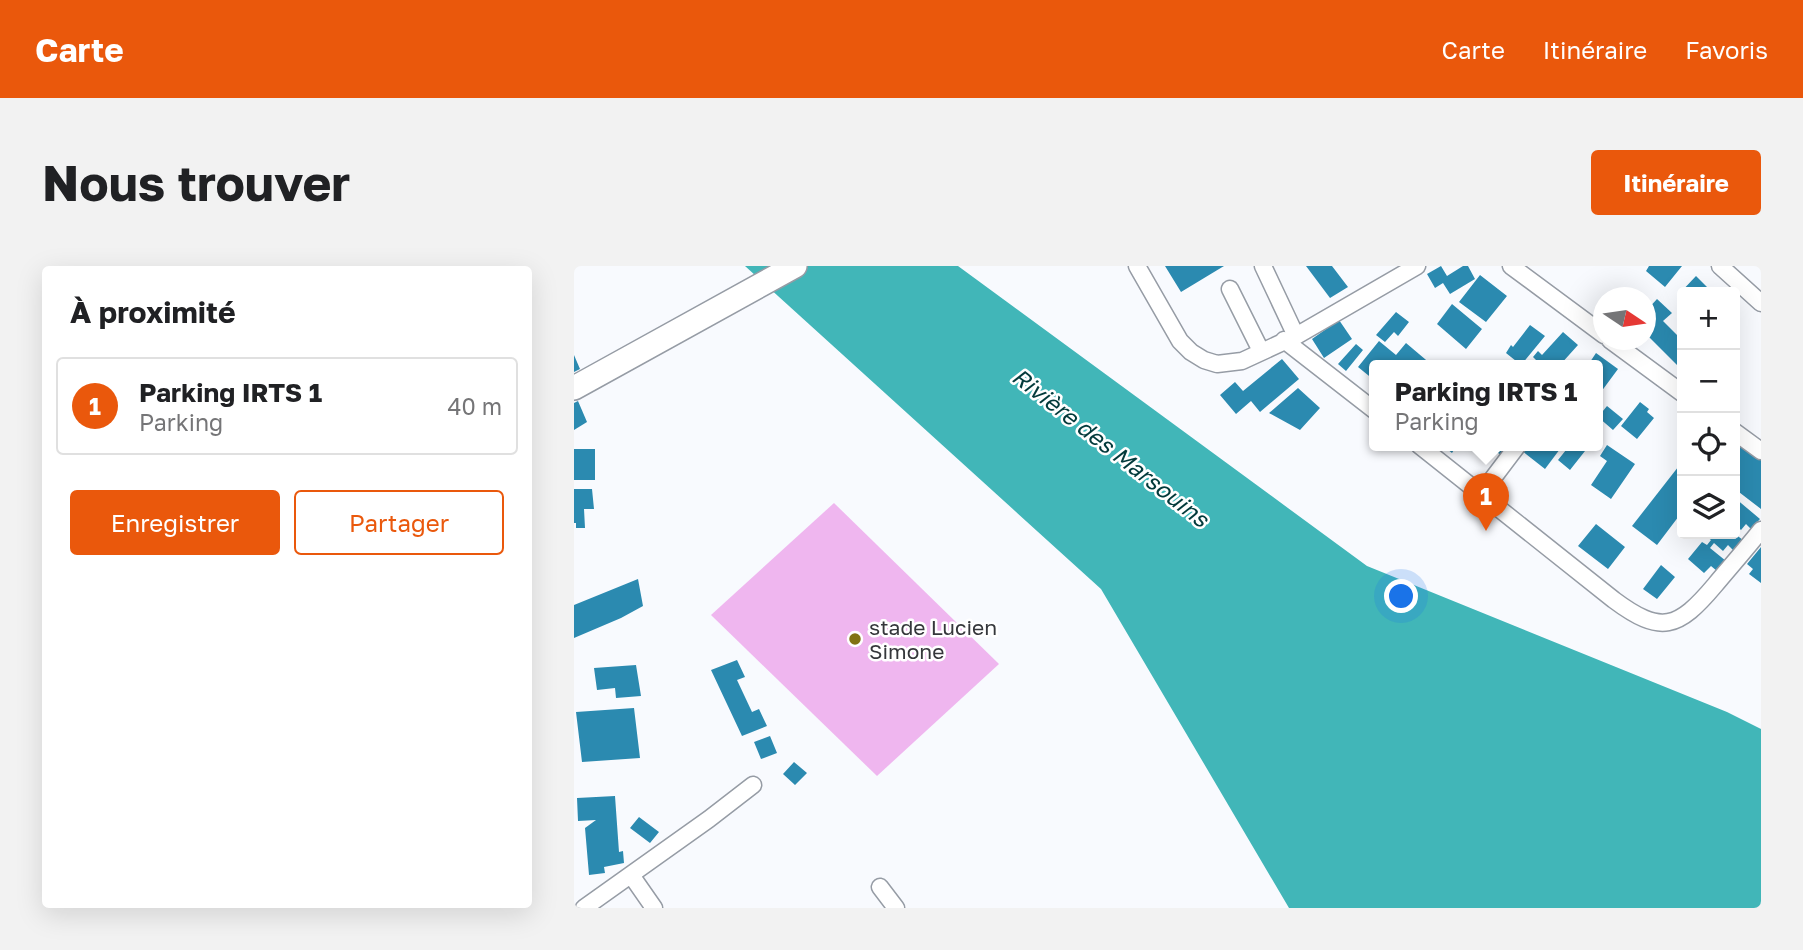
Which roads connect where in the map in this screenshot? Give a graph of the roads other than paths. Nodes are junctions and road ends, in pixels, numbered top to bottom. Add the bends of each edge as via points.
1 (795, 266) edge
2 (1137, 266) edge
3 (1263, 266) edge
4 (1417, 266) edge
5 (1511, 266) edge
6 (1720, 266) edge
7 (1230, 289) dead end
8 (1761, 303) edge
9 (1593, 327) edge
10 (1290, 338) junction
11 (1624, 350) edge
12 (1261, 351) junction
13 (574, 388) edge
14 (1677, 389) edge
15 (1369, 407) edge
16 (1740, 436) edge
17 (1427, 451) edge
18 (1513, 451) edge
19 (1761, 451) edge
20 (1481, 494) junction
21 (1761, 530) edge
22 (753, 785) dead end
23 (631, 875) junction
24 (880, 887) dead end
25 (584, 908) edge
26 (654, 908) edge
27 (896, 908) edge

1 - 13 main road
2 - 12 street via 1191,352 1217,364 1242,361
3 - 10 street
4 - 10 street
5 - 9 street
6 - 8 street
7 - 12 street
10 - 12 street
10 - 15 street
11 - 14 street
16 - 19 street
17 - 20 street
18 - 20 street
20 - 21 street via 1635,616 1662,623 1693,611
22 - 23 street
23 - 25 street
23 - 26 street
24 - 27 street

